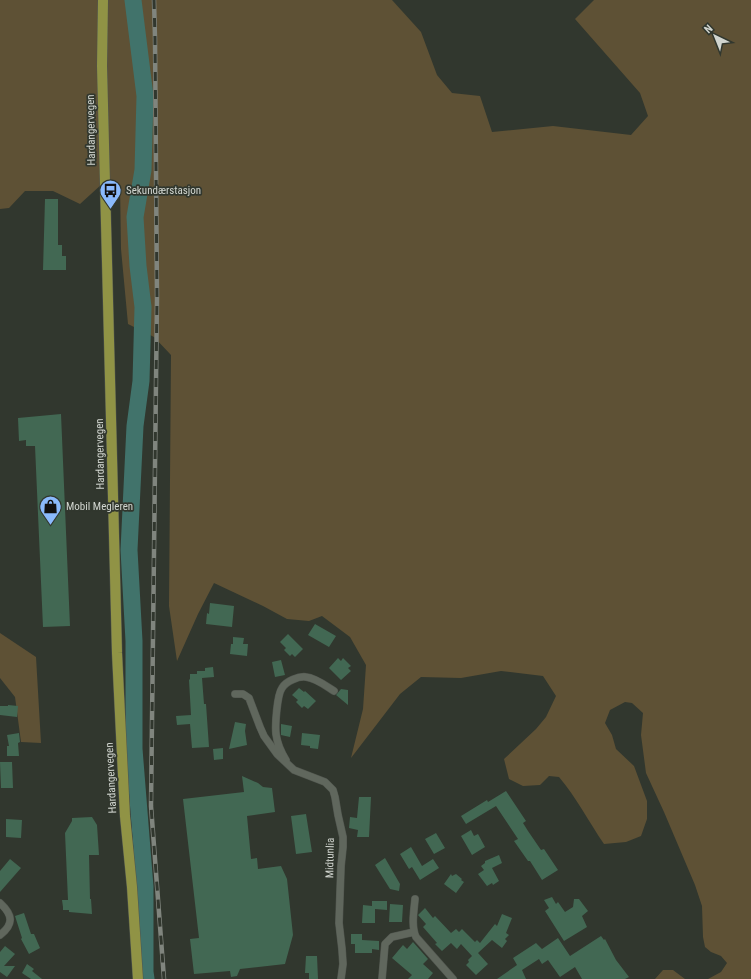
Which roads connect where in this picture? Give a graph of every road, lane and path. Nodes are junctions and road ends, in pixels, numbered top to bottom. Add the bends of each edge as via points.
1 (103, 0) edge
2 (334, 691) dead end
3 (235, 694) dead end
4 (289, 765) junction
5 (415, 899) dead end
6 (0, 903) edge
7 (414, 932) junction
8 (0, 935) edge
9 (138, 979) edge
10 (341, 979) edge
11 (382, 979) edge
12 (453, 979) edge

1 - 9 main road, Hardangervegen via 102,66 117,653 125,816
2 - 4 street via 313,678 306,677 286,684 281,689 276,734
3 - 4 street, Midtunlia via 243,694 249,698 264,736
4 - 10 street, Midtunlia via 294,770 325,782 333,790 335,797 343,837 339,923 343,964
5 - 7 street
6 - 8 street via 8,912 10,919 7,930
7 - 11 street via 392,938 385,944
7 - 12 street via 418,940

